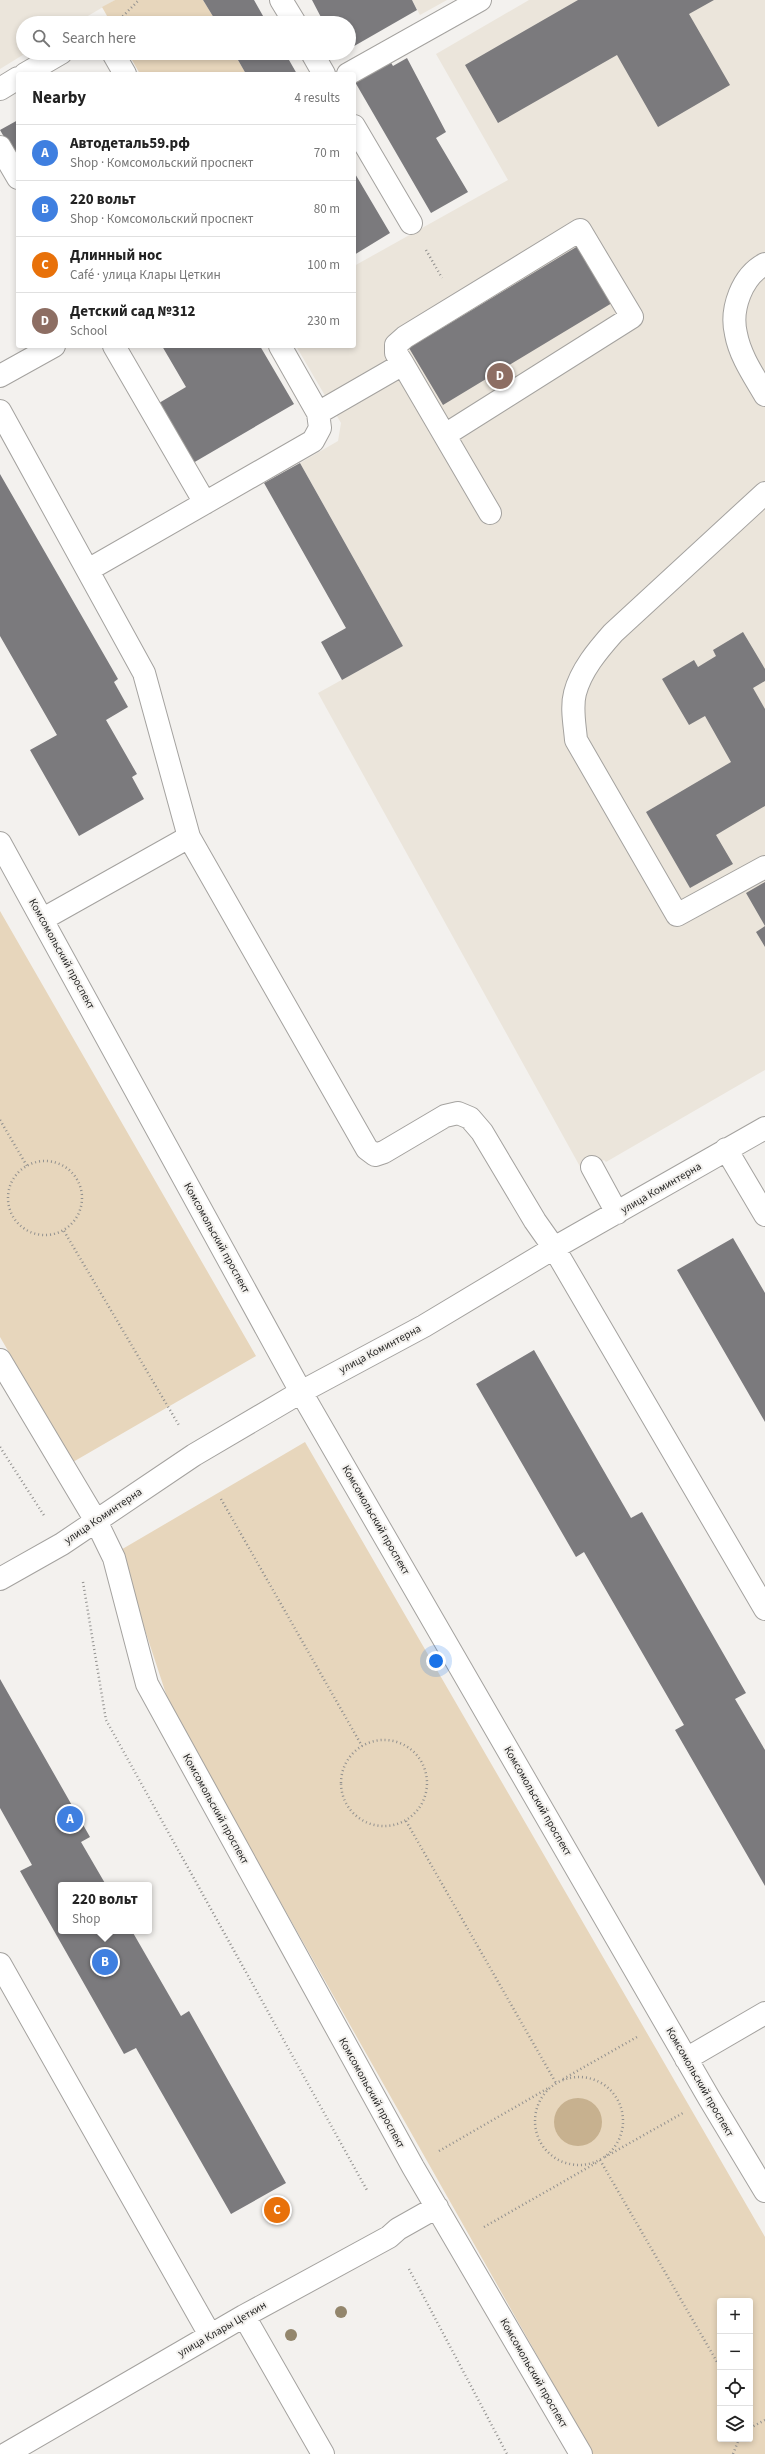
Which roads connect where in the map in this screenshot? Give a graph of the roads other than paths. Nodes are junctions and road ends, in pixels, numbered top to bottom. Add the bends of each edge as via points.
1 (281, 0) edge
2 (480, 0) edge
3 (291, 16) edge
4 (49, 60) edge
5 (117, 60) edge
6 (316, 60) edge
7 (28, 72) edge
8 (124, 72) edge
9 (323, 72) edge
10 (352, 72) edge
11 (16, 79) edge
12 (0, 89) edge
13 (356, 129) edge
14 (0, 147) edge
15 (16, 175) edge
16 (411, 223) road end
17 (765, 264) edge
18 (50, 348) edge
19 (115, 348) edge
20 (281, 348) edge
21 (403, 364) junction
22 (0, 376) edge
23 (765, 396) edge
24 (0, 412) edge
25 (318, 413) junction
26 (445, 435) junction
27 (765, 492) edge
28 (205, 503) junction
29 (490, 513) dead end
30 (88, 570) junction
31 (188, 837) junction
32 (0, 843) edge
33 (765, 868) edge
34 (42, 919) junction
35 (765, 1128) edge
36 (726, 1150) junction
37 (592, 1167) dead end
38 (618, 1213) junction
39 (765, 1215) edge
40 (554, 1248) junction
41 (0, 1360) edge
42 (301, 1392) junction
43 (96, 1521) junction
44 (0, 1579) edge
45 (765, 1609) edge
46 (0, 1964) edge
47 (765, 2013) edge
48 (686, 2059) junction
49 (765, 2191) edge
50 (437, 2207) junction
51 (244, 2316) junction
52 (210, 2335) junction
53 (12, 2453) edge
54 (323, 2454) edge
55 (581, 2454) edge

1 - 3 street
2 - 10 street
4 - 7 street
5 - 8 street
6 - 9 street
11 - 12 street
13 - 16 street
14 - 15 street
17 - 23 street via 744,283 736,305 735,333 748,365
18 - 22 street
19 - 28 street
20 - 25 street
21 - 25 street
21 - 26 street
21 - 26 street via 396,353 396,345 405,337 580,230 632,317
24 - 30 street
25 - 28 street via 320,428 313,442
26 - 29 street
27 - 33 street via 608,638 591,658 574,693 574,717 576,740 677,915
28 - 30 street
30 - 31 street via 144,673
31 - 34 street
31 - 40 street via 367,1149 375,1155 384,1152 445,1116 458,1113 470,1118 482,1132
32 - 34 street, Комсомольский проспект
34 - 42 street, Комсомольский проспект
35 - 36 street, улица Коминтерна
36 - 38 street, улица Коминтерна
36 - 39 street
37 - 38 street
38 - 40 street, улица Коминтерна
40 - 42 street, улица Коминтерна via 424,1326
40 - 45 street
41 - 43 street, Комсомольский проспект
42 - 43 street, улица Коминтерна via 194,1455
42 - 48 street, Комсомольский проспект
43 - 44 street, улица Коминтерна via 62,1544
43 - 50 street, Комсомольский проспект via 114,1558 147,1684
46 - 52 street
47 - 48 street
48 - 49 street, Комсомольский проспект
50 - 51 street, улица Клары Цеткин via 389,2237
50 - 55 street, Комсомольский проспект
51 - 52 street, улица Клары Цеткин
51 - 54 street
52 - 53 street, улица Клары Цеткин

